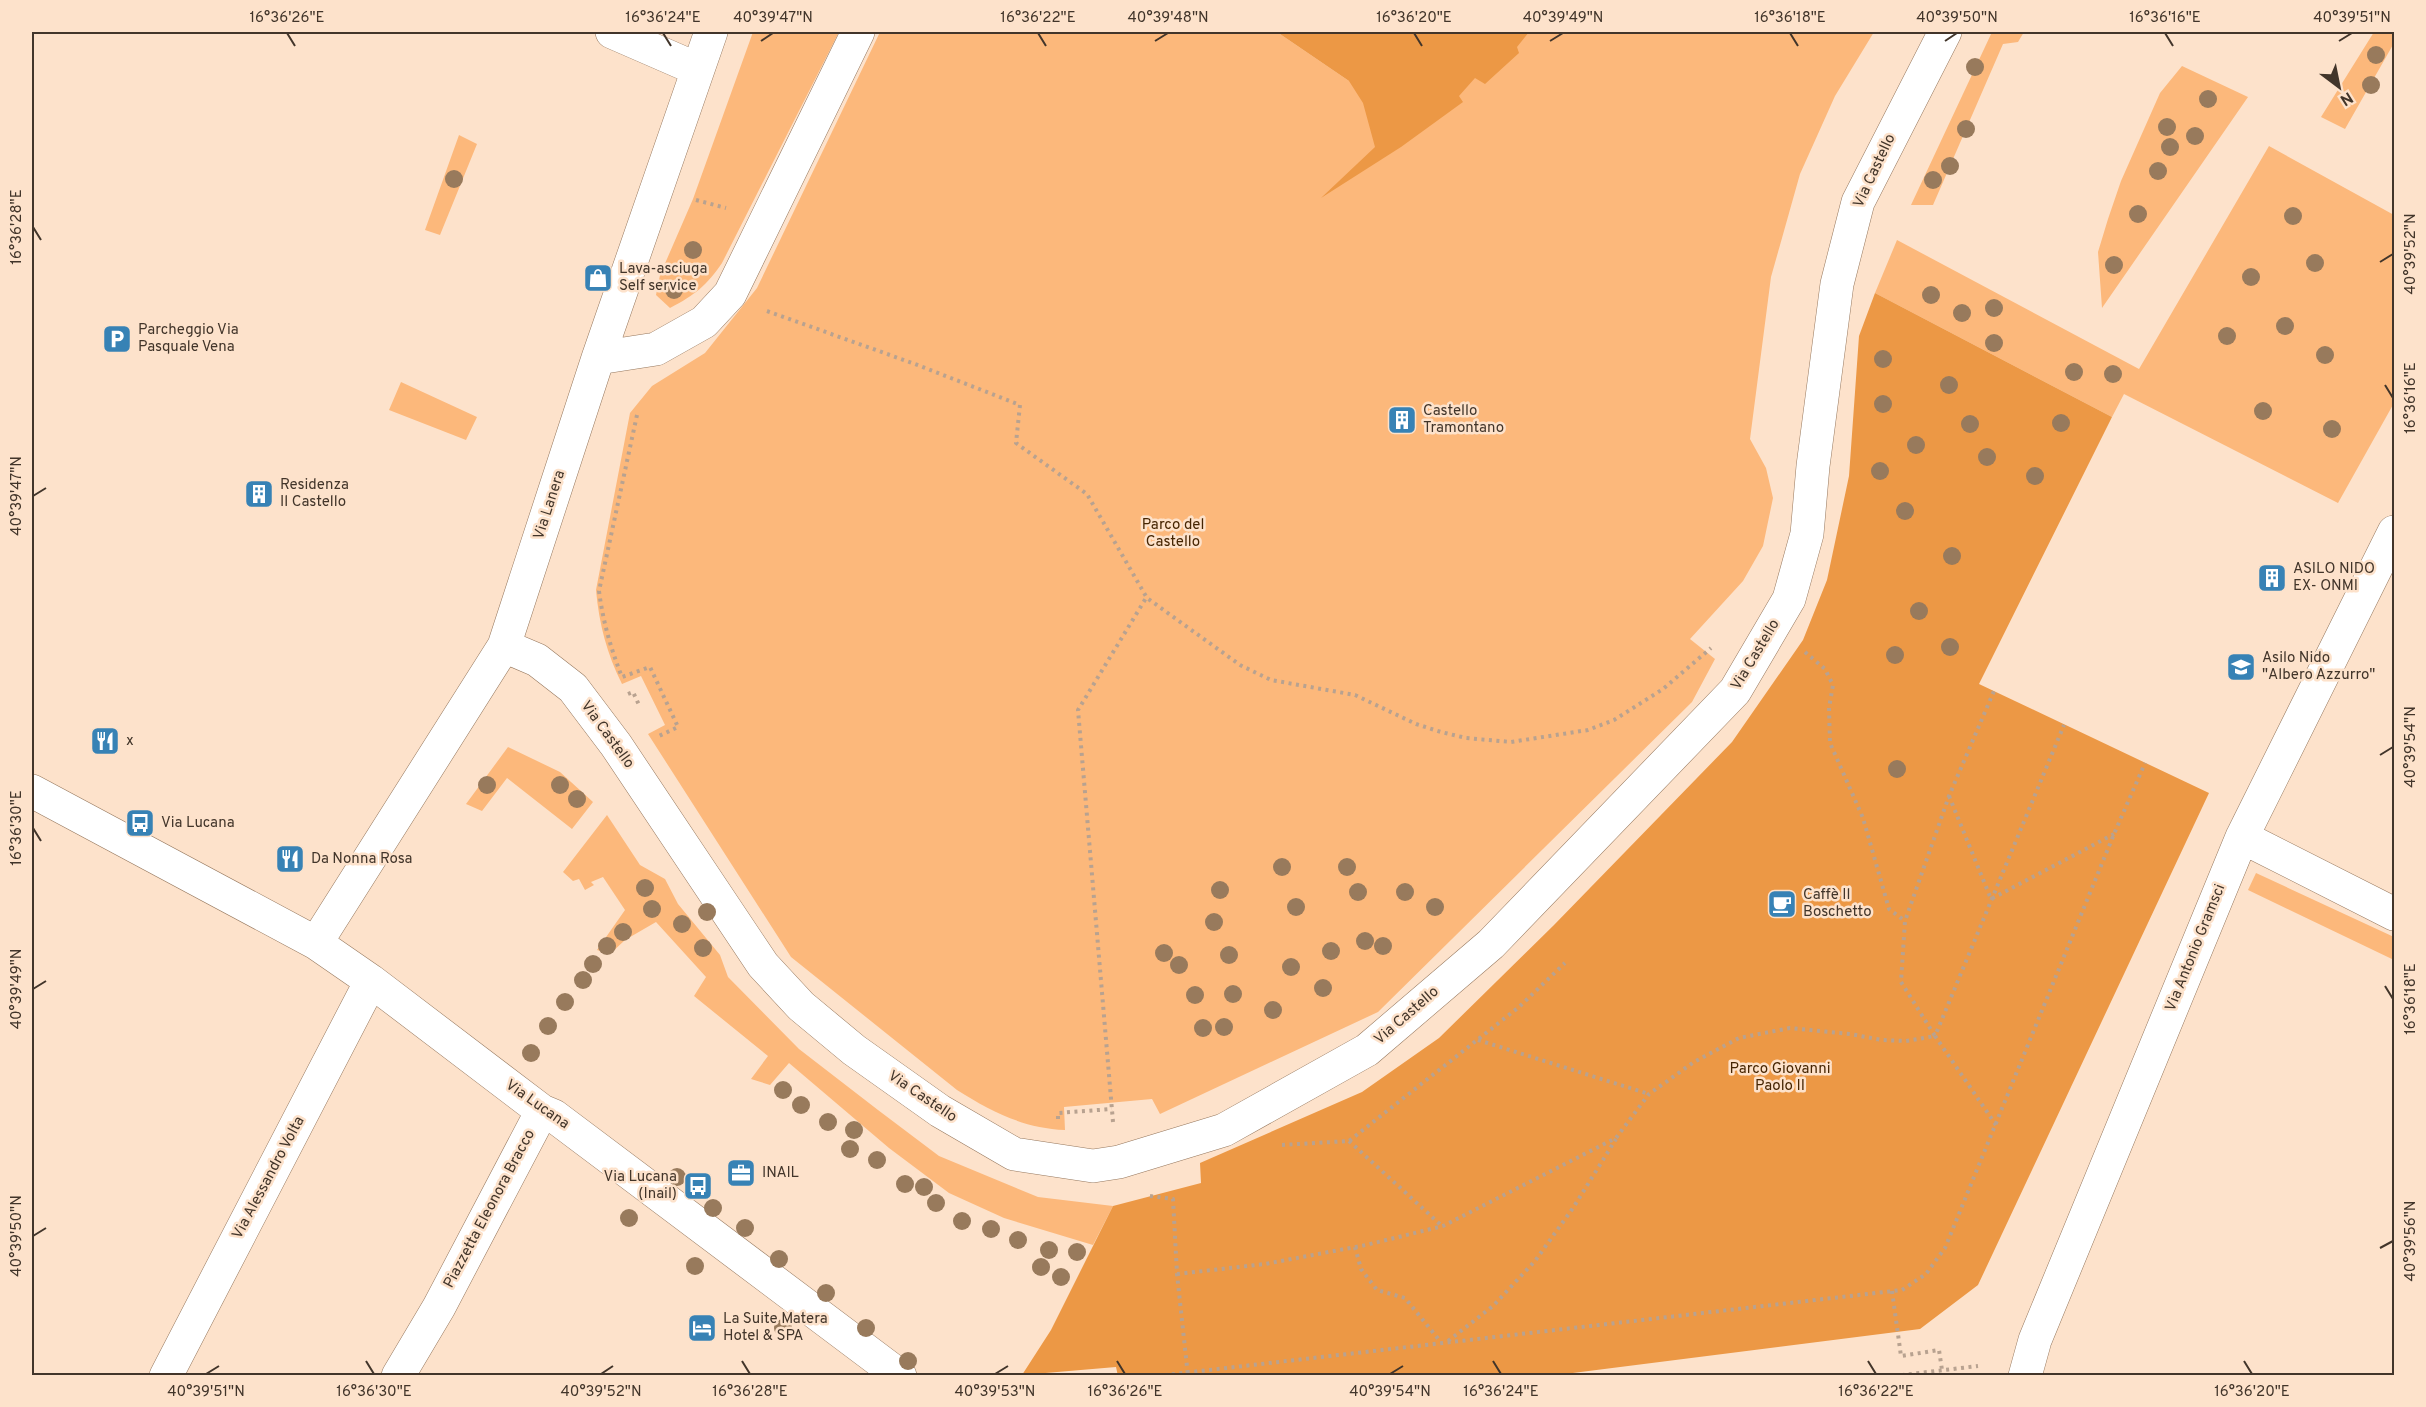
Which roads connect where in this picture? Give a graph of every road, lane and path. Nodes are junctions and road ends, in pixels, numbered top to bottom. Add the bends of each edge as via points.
1 (612, 32) edge
2 (711, 32) edge
3 (858, 32) edge
4 (1945, 32) edge
5 (697, 69) junction
6 (693, 199) dead end
7 (736, 211) dead end
8 (760, 308) dead end
9 (598, 358) junction
10 (637, 416) dead end
11 (2394, 532) edge
12 (1147, 597) junction
13 (504, 646) junction
14 (1713, 646) dead end
15 (1803, 651) dead end
16 (1994, 691) dead end
17 (2064, 724) dead end
18 (655, 738) dead end
19 (2145, 763) dead end
20 (32, 791) edge
21 (1949, 796) junction
22 (2114, 834) junction
23 (2242, 837) junction
24 (1991, 899) junction
25 (2394, 914) edge
26 (1905, 921) junction
27 (316, 943) junction
28 (1565, 963) dead end
29 (371, 981) junction
30 (1935, 1036) junction
31 (1478, 1040) junction
32 (1649, 1094) junction
33 (1112, 1110) junction
34 (542, 1111) junction
35 (1049, 1122) dead end
36 (1996, 1126) junction
37 (1113, 1127) dead end
38 (1224, 1130) junction
39 (1616, 1138) junction
40 (1349, 1141) junction
41 (1142, 1196) dead end
42 (1443, 1226) junction
43 (1355, 1247) junction
44 (1177, 1274) junction
45 (1892, 1291) junction
46 (439, 1307) junction
47 (1447, 1341) junction
48 (1440, 1342) junction
49 (1978, 1366) dead end
50 (1942, 1370) junction
51 (1188, 1374) edge
52 (166, 1376) edge
53 (398, 1376) edge
54 (416, 1376) edge
55 (900, 1376) edge
56 (1157, 1376) edge
57 (1894, 1376) edge
58 (2025, 1376) edge

1 - 5 street
2 - 5 street, Via Lanera
3 - 9 street via 730,294 704,322 656,350
4 - 38 street, Via Castello via 1858,201 1837,284 1807,534 1789,599 1735,691 1491,944 1367,1050
5 - 9 street, Via Lanera
6 - 7 path
8 - 12 path via 1020,405 1016,443 1087,494
9 - 13 street, Via Lanera
10 - 18 path via 599,591 609,645 622,677 650,667 678,727
11 - 23 street, Via Antonio Gramsci
12 - 14 path via 1240,665 1271,680 1334,689 1416,724 1487,741 1562,736 1614,720 1663,689
12 - 33 path via 1078,710
13 - 27 street, Via Lanera
13 - 38 street, Via Castello via 537,660 573,688 616,744 763,965 801,1006 854,1050 940,1111 1014,1154 1094,1166
15 - 26 path via 1825,669 1833,685 1830,743 1863,818 1889,909
16 - 21 path
17 - 24 path
19 - 22 path
20 - 27 street, Via Lucana
21 - 24 path
21 - 26 path
22 - 24 path
22 - 36 path
23 - 25 street
23 - 58 street, Via Antonio Gramsci via 2035,1340
24 - 30 path
26 - 30 path via 1901,982
27 - 29 street, Via Lucana
28 - 31 path
29 - 34 street, Via Lucana
29 - 52 street, Via Alessandro Volta
30 - 32 path via 1882,1040 1790,1028 1739,1038 1694,1062
30 - 36 path
31 - 32 path
31 - 40 path
32 - 39 path
33 - 35 path via 1058,1113 1059,1125
33 - 37 path
34 - 46 street, Piazzetta Eleonora Bracco
34 - 55 street, Via Lucana
36 - 45 path via 1945,1248 1926,1274 1902,1290
38 - 40 path via 1278,1146
39 - 42 path
39 - 47 path via 1534,1261 1493,1306
40 - 42 path
41 - 44 path via 1173,1199
42 - 43 path
43 - 44 path via 1265,1264
43 - 48 path via 1362,1269 1377,1290 1405,1298
44 - 51 path
45 - 47 path
45 - 50 path via 1901,1356 1940,1350
46 - 53 street, Piazzetta Eleonora Bracco
46 - 54 street, Piazzetta Eleonora Bracco
47 - 48 path
48 - 51 path
49 - 50 path
50 - 57 path
51 - 56 path

